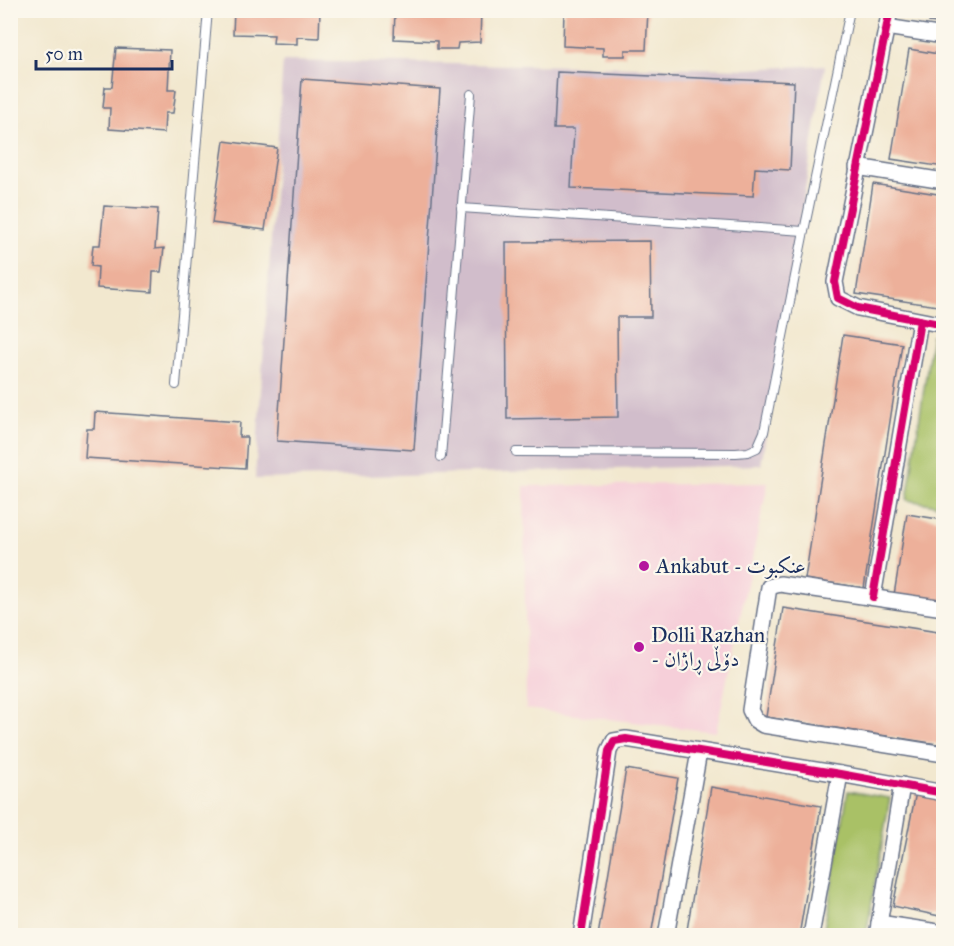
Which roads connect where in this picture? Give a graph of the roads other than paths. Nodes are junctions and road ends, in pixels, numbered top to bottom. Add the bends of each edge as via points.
1 (208, 10) edge
2 (850, 10) edge
3 (890, 10) edge
4 (886, 27) junction
5 (944, 36) edge
6 (471, 94) dead end
7 (857, 167) junction
8 (944, 181) edge
9 (461, 208) junction
10 (804, 231) junction
11 (920, 321) junction
12 (944, 325) edge
13 (176, 385) dead end
14 (516, 452) dead end
15 (441, 458) dead end
16 (873, 597) junction
17 (944, 608) edge
18 (699, 752) junction
19 (944, 754) edge
20 (840, 774) junction
21 (902, 785) junction
22 (944, 793) edge
23 (878, 929) edge
24 (944, 933) edge
25 (581, 936) edge
26 (666, 936) edge
27 (811, 936) edge

1 - 13 lane
2 - 10 lane
3 - 4 street
4 - 5 street
4 - 7 street
6 - 9 lane
7 - 8 street
7 - 11 street via 835,282 838,298 858,308
9 - 10 lane
9 - 15 lane
10 - 14 lane via 764,432 757,448 736,453
11 - 12 street
11 - 16 street
16 - 17 street
16 - 19 street via 780,584 769,587 750,710 754,720 764,725
18 - 20 street
18 - 25 street via 626,739 614,741 609,751
18 - 26 street
20 - 21 street
20 - 27 street
21 - 22 street
21 - 23 street
23 - 24 street

